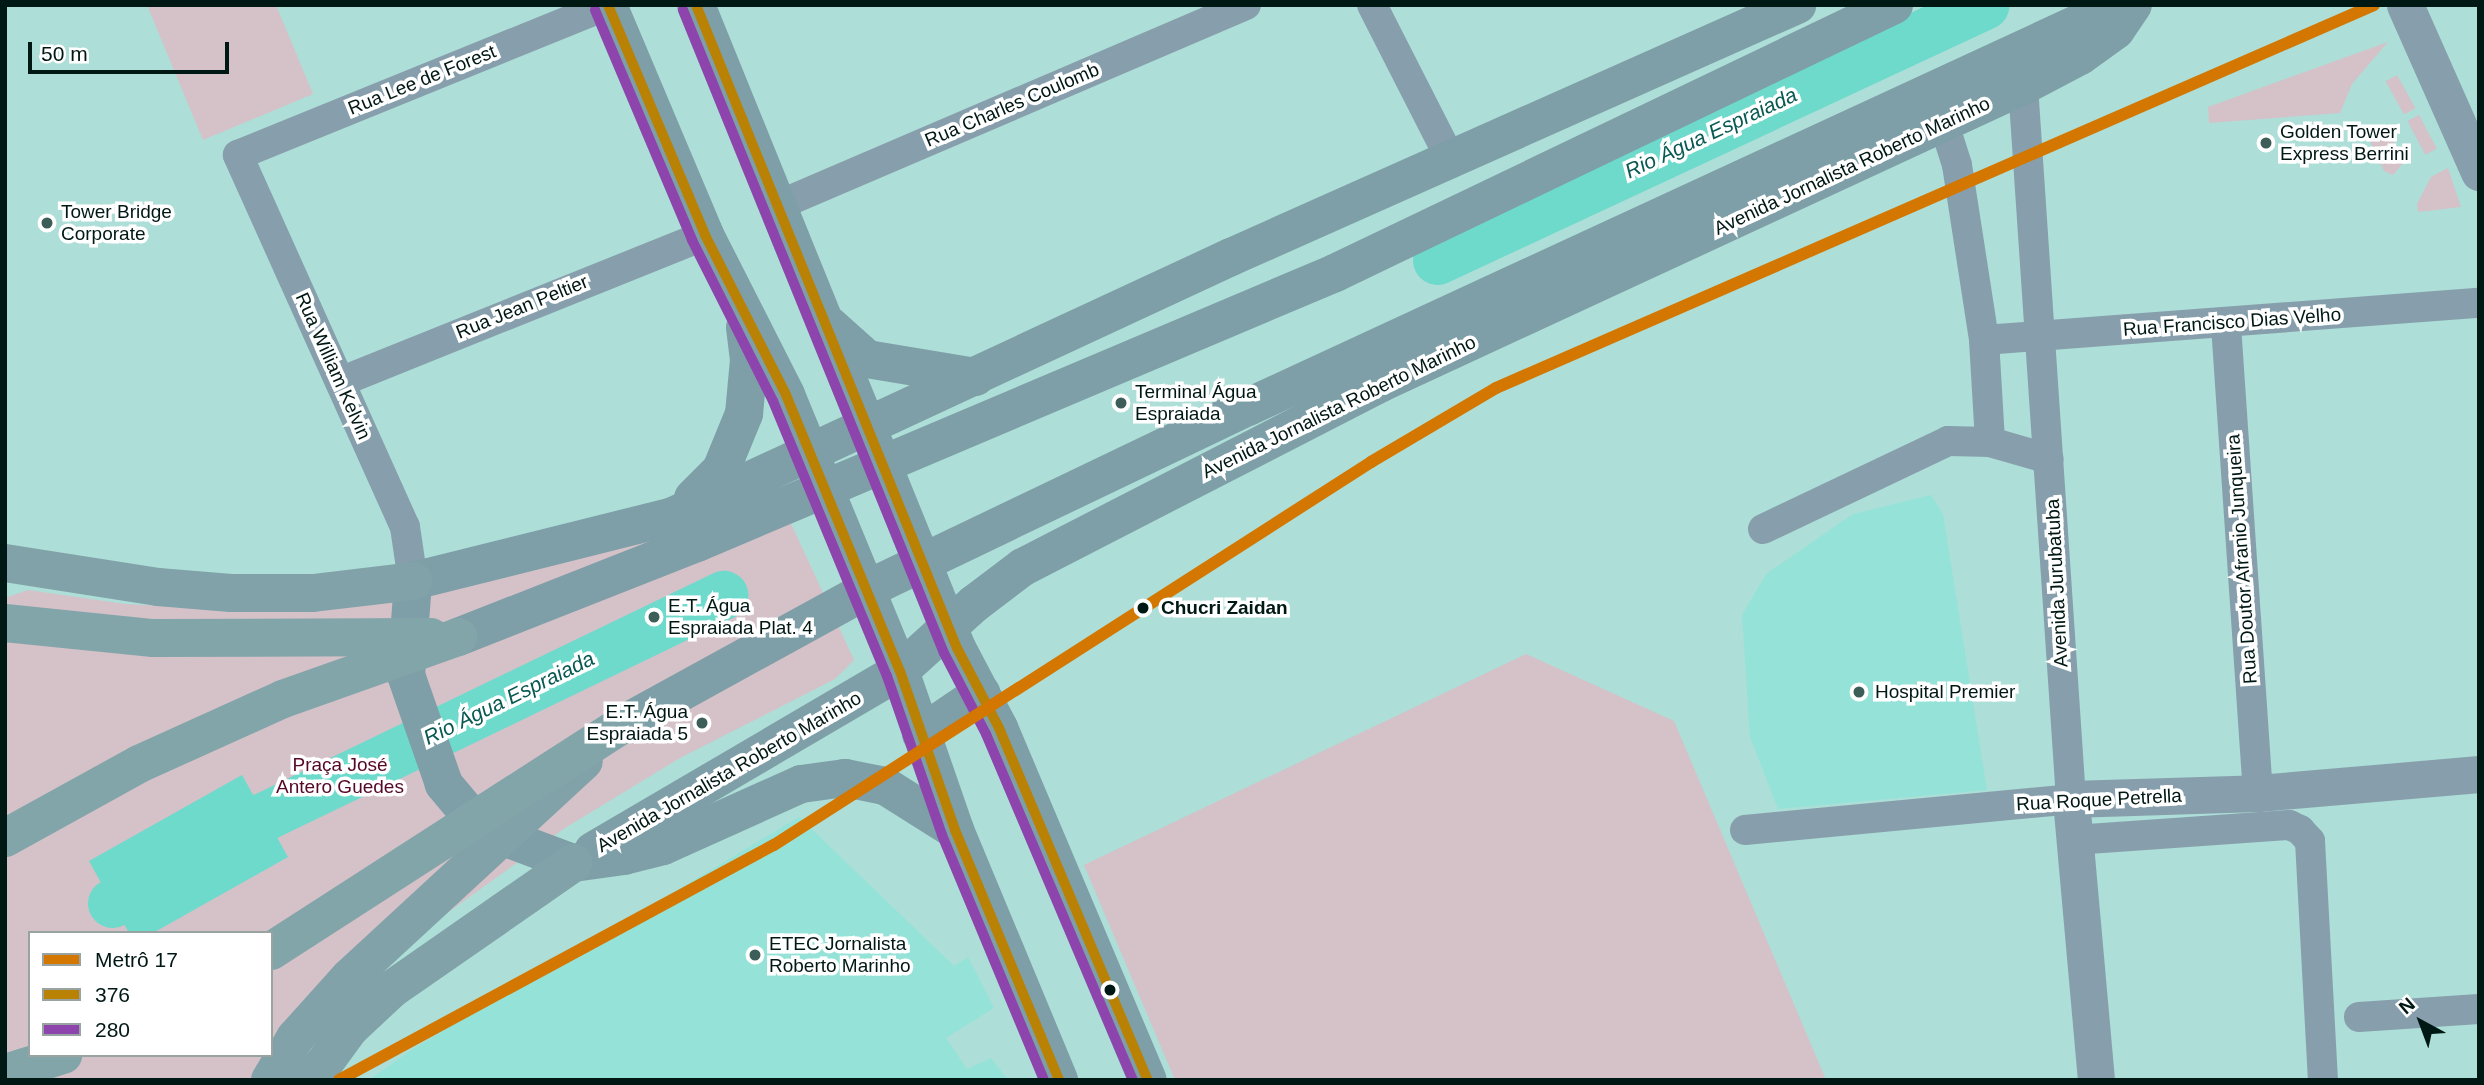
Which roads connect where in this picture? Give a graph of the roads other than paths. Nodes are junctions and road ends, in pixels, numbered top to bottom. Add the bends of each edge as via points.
1 (607, 5) edge
2 (696, 5) edge
3 (1246, 5) edge
4 (1372, 5) edge
5 (1797, 5) edge
6 (1894, 5) edge
7 (2118, 5) edge
8 (2133, 5) edge
9 (2406, 5) edge
10 (2019, 70) junction
11 (1944, 124) junction
12 (238, 156) joint
13 (1450, 158) junction
14 (2479, 172) edge
15 (779, 205) junction
16 (705, 235) junction
17 (2479, 303) edge
18 (819, 309) junction
19 (744, 314) junction
20 (2226, 325) junction
21 (2040, 336) junction
22 (1984, 340) junction
23 (976, 377) junction
24 (340, 382) junction
25 (867, 427) junction
26 (1990, 442) junction
27 (807, 453) junction
28 (2049, 459) junction
29 (673, 516) junction
30 (1763, 529) dead end
31 (5, 563) edge
32 (1023, 567) junction
33 (413, 581) junction
34 (5, 623) edge
35 (948, 626) junction
36 (458, 637) junction
37 (900, 671) junction
38 (981, 693) junction
39 (627, 722) junction
40 (999, 728) junction
41 (921, 734) junction
42 (2470, 771) edge
43 (2259, 793) junction
44 (2071, 799) junction
45 (955, 830) junction
46 (1745, 830) dead end
47 (5, 838) edge
48 (2074, 840) junction
49 (573, 863) junction
50 (273, 950) edge
51 (2479, 1009) edge
52 (2359, 1017) dead end
53 (57, 1057) edge
54 (5, 1073) edge
55 (270, 1080) edge
56 (312, 1080) edge
57 (1059, 1080) edge
58 (1148, 1080) edge
59 (2096, 1080) edge
60 (2323, 1080) edge

1 - 12 street, Rua Lee de Forest
1 - 16 main road
2 - 15 main road
3 - 15 street, Rua Charles Coulomb
4 - 13 street
5 - 13 main road
6 - 36 main road via 1335,273 710,538
7 - 10 main road
8 - 10 main road, Avenida Jornalista Roberto Marinho via 2116,30 2089,50
9 - 14 street
10 - 11 main road, Avenida Jornalista Roberto Marinho
10 - 21 street, Avenida Jurubatuba
10 - 39 main road via 1248,407 894,576
11 - 22 street via 1957,165
11 - 32 main road, Avenida Jornalista Roberto Marinho via 1381,383
12 - 24 street, Rua William Kelvin
13 - 23 main road
15 - 18 main road
16 - 19 main road
16 - 24 street, Rua Jean Peltier
17 - 20 street, Rua Francisco Dias Velho
18 - 23 main road via 845,343 867,359
18 - 25 main road
19 - 27 main road via 786,395
19 - 29 main road via 749,360 744,414 721,470
20 - 21 street, Rua Francisco Dias Velho
20 - 43 street, Rua Doutor Afranio Junqueira
21 - 22 street, Rua Francisco Dias Velho
21 - 28 street, Avenida Jurubatuba
22 - 26 street
23 - 25 main road
24 - 33 street, Rua William Kelvin via 405,527
25 - 27 main road
25 - 35 main road
26 - 28 street
26 - 30 street via 1948,441
27 - 29 main road
27 - 37 main road
28 - 44 street, Avenida Jurubatuba
29 - 33 main road
31 - 33 highway via 158,587 231,593 313,593
32 - 35 main road, Avenida Jornalista Roberto Marinho
32 - 40 main road via 1003,589 984,624 984,667
33 - 49 main road via 406,675 443,784 468,813 495,834
34 - 36 highway via 153,638
35 - 37 main road, Avenida Jornalista Roberto Marinho
35 - 38 main road
36 - 47 highway via 283,699 139,764
37 - 41 main road
37 - 49 main road, Avenida Jornalista Roberto Marinho
38 - 40 main road
38 - 41 main road
39 - 50 highway
39 - 55 highway via 350,977 295,1038
40 - 58 main road
41 - 45 main road
42 - 43 street, Rua Roque Petrella
43 - 44 street, Rua Roque Petrella
44 - 46 street, Rua Roque Petrella
44 - 48 street, Avenida Jurubatuba
45 - 49 main road via 885,786 845,778 801,784 663,846
45 - 57 main road
48 - 59 street, Avenida Jurubatuba
48 - 60 street via 2289,825 2300,830 2310,841
49 - 56 highway via 392,989 350,1028
51 - 52 street
53 - 54 highway

